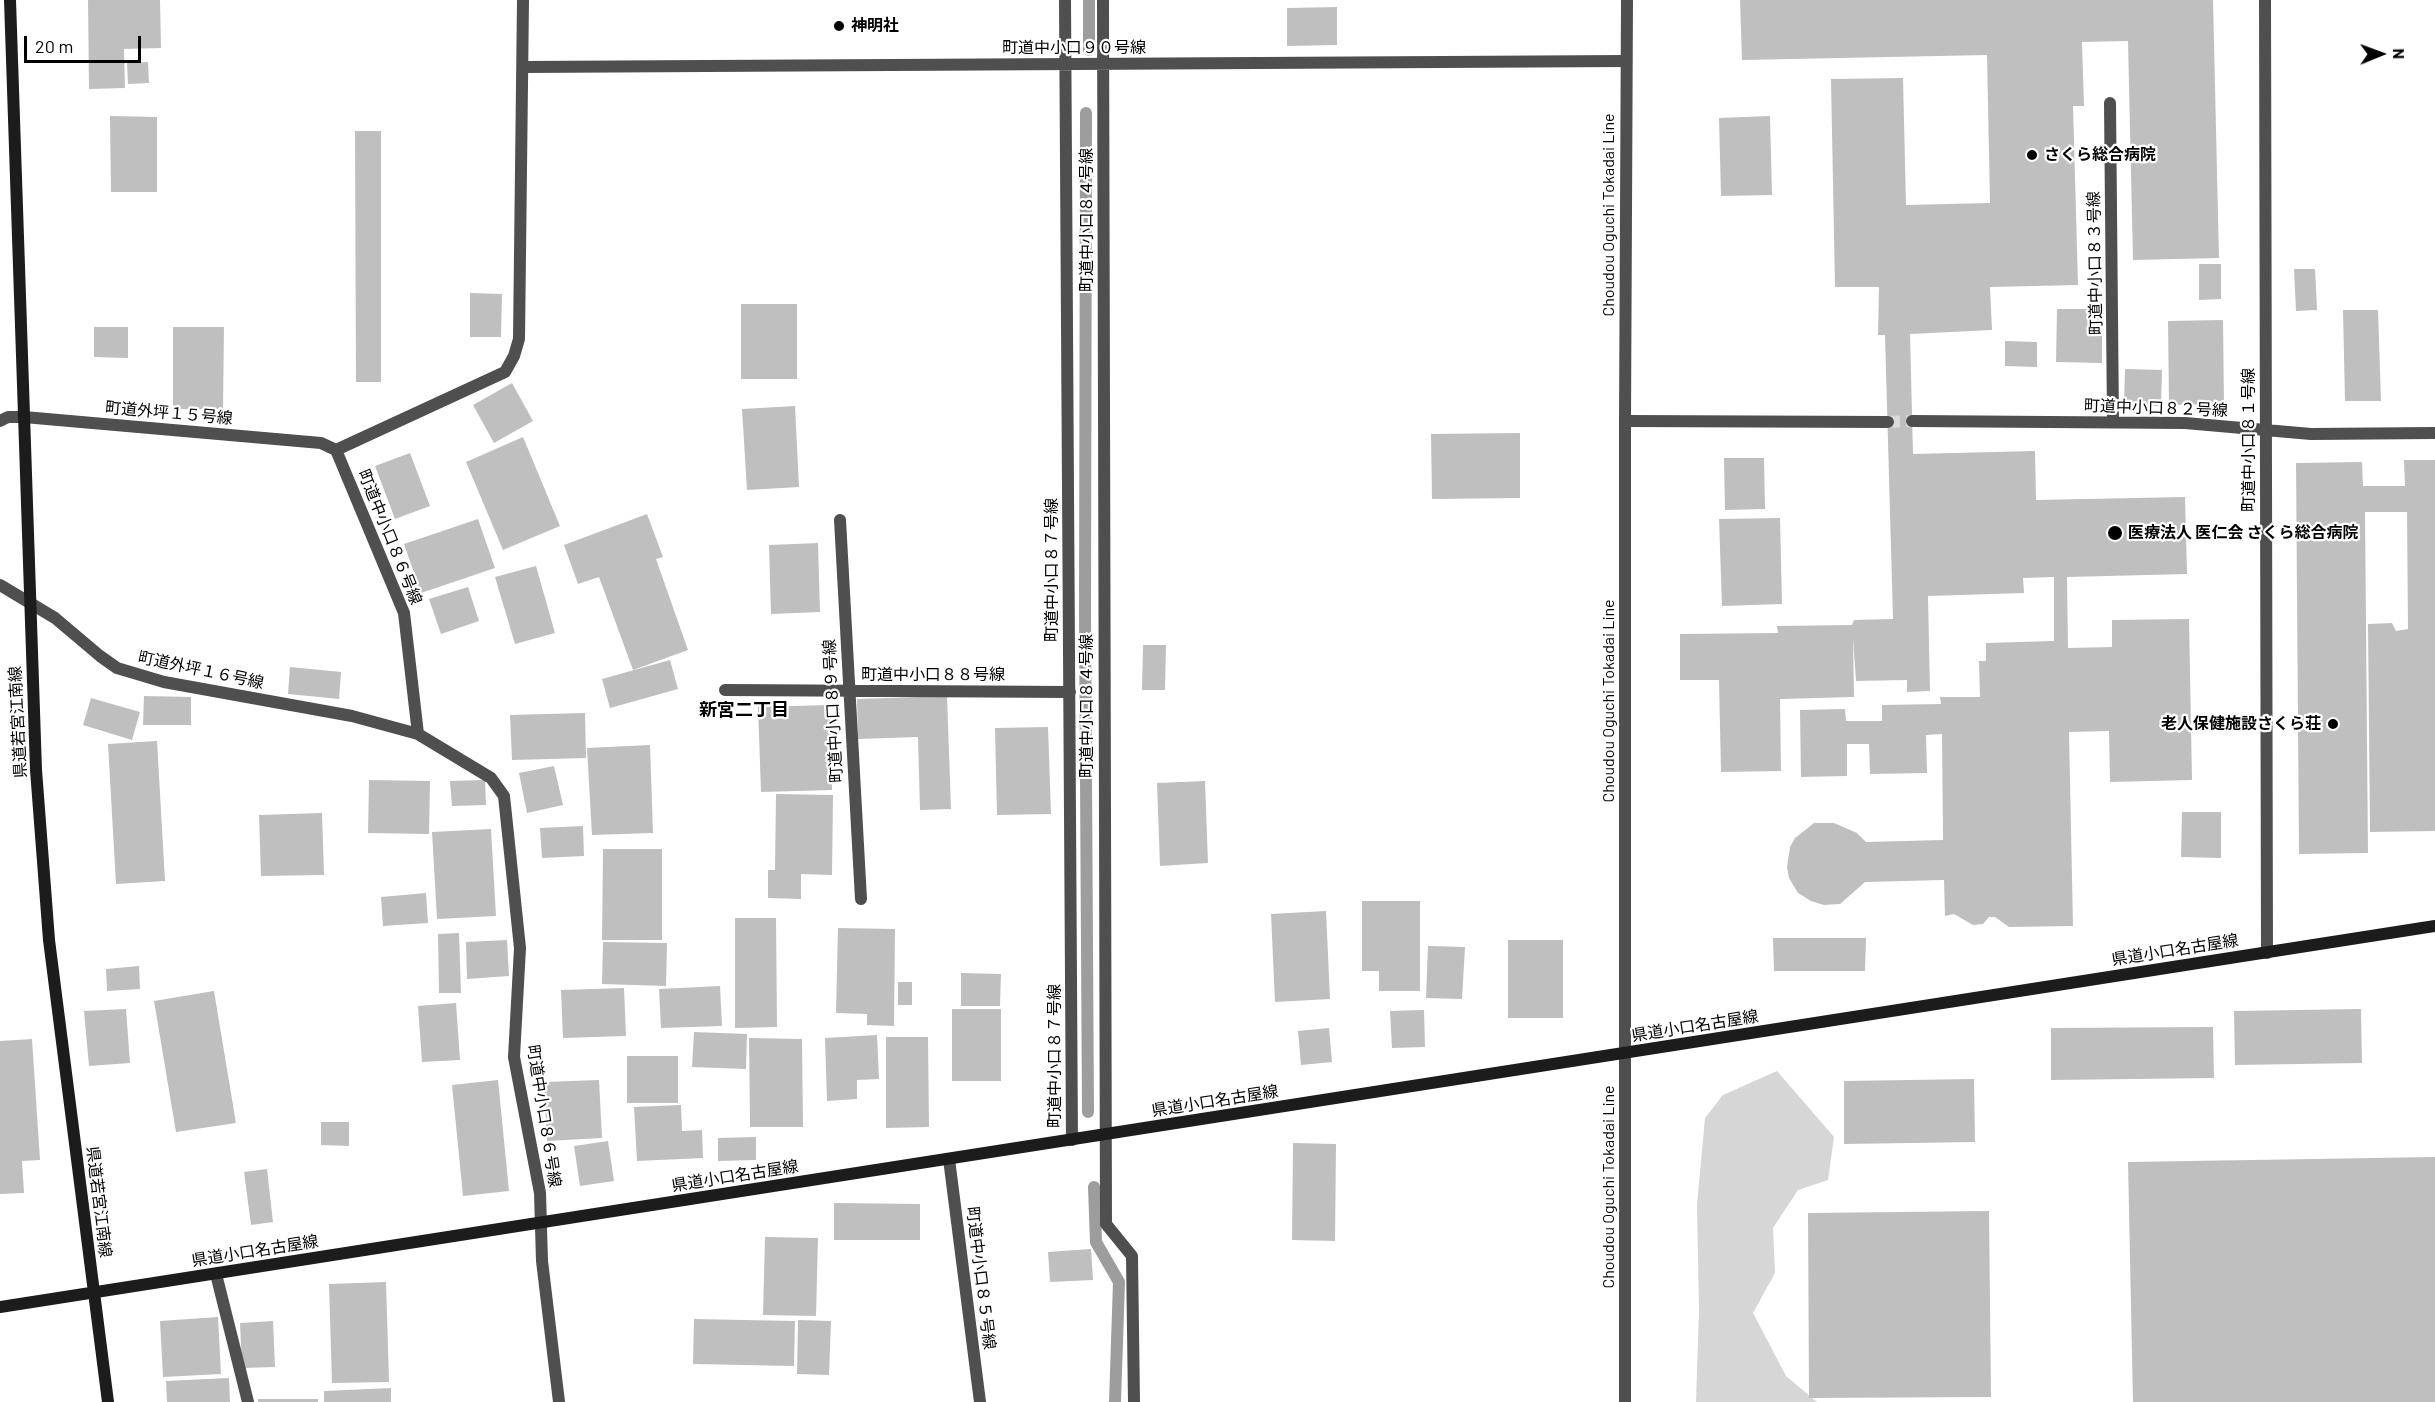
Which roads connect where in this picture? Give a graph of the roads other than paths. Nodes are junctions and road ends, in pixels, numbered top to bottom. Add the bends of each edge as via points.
1 (10, 0) edge
2 (523, 0) edge
3 (1065, 0) edge
4 (1103, 0) edge
5 (1627, 0) edge
6 (2265, 0) edge
7 (1626, 61) junction
8 (1066, 64) junction
9 (1103, 64) junction
10 (523, 68) junction
11 (2110, 103) dead end
12 (24, 417) junction
13 (0, 421) edge
14 (1625, 421) junction
15 (1912, 421) tunnel mouth
16 (1888, 422) tunnel mouth
17 (2113, 422) junction
18 (2265, 430) junction
19 (2435, 433) edge
20 (336, 450) junction
21 (840, 520) dead end
22 (0, 585) edge
23 (29, 602) junction
24 (725, 690) dead end
25 (848, 691) junction
26 (1070, 692) junction
27 (418, 734) junction
28 (861, 899) dead end
29 (2435, 926) edge
30 (2267, 953) junction
31 (1625, 1053) junction
32 (1104, 1135) junction
33 (1072, 1140) junction
34 (948, 1159) junction
35 (541, 1223) junction
36 (216, 1274) junction
37 (93, 1293) junction
38 (0, 1307) edge
39 (108, 1402) edge
40 (248, 1402) edge
41 (559, 1402) edge
42 (980, 1402) edge
43 (1134, 1402) edge
44 (1625, 1402) edge

1 - 12 main road, 県道若宮江南線
2 - 10 street
3 - 8 street, 町道中小口８７号線
4 - 9 street, 町道中小口８４号線
5 - 7 street, Choudou Oguchi Tokadai Line
6 - 18 street, 町道中小口８１号線
7 - 9 street, 町道中小口９０号線
7 - 14 street, Choudou Oguchi Tokadai Line
8 - 9 street, 町道中小口９０号線
8 - 10 street, 町道中小口９０号線
8 - 26 street, 町道中小口８７号線
9 - 32 street, 町道中小口８４号線
10 - 20 street via 519,339 514,356 505,372
11 - 17 street, 町道中小口８３号線
12 - 13 street, 町道外坪１５号線
12 - 20 street, 町道外坪１５号線 via 321,443
12 - 23 main road, 県道若宮江南線
14 - 16 street
14 - 31 street, Choudou Oguchi Tokadai Line
15 - 17 street, 町道中小口８２号線
17 - 18 street, 町道中小口８２号線
18 - 19 street, 町道中小口８２号線 via 2311,434
18 - 30 street, 町道中小口８１号線
20 - 27 street, 町道中小口８６号線 via 404,613
21 - 25 street, 町道中小口８９号線
22 - 23 street, 町道外坪１６号線
23 - 27 street, 町道外坪１６号線 via 117,668 164,682 352,716
23 - 37 main road, 県道若宮江南線 via 49,940
24 - 25 street, 町道中小口８８号線
25 - 26 street, 町道中小口８８号線
25 - 28 street, 町道中小口８９号線
26 - 33 street, 町道中小口８７号線
27 - 35 street, 町道中小口８６号線 via 491,778 504,796 520,948 514,1057 540,1193
29 - 30 main road, 県道小口名古屋線
30 - 31 main road, 県道小口名古屋線
31 - 32 main road, 県道小口名古屋線
31 - 44 street, Choudou Oguchi Tokadai Line
32 - 33 main road, 県道小口名古屋線
32 - 43 street, 町道中小口８４号線 via 1106,1224 1132,1256
33 - 34 main road, 県道小口名古屋線
34 - 35 main road, 県道小口名古屋線
34 - 42 street, 町道中小口８５号線
35 - 36 main road, 県道小口名古屋線
35 - 41 street, 町道中小口８６号線
36 - 37 main road, 県道小口名古屋線
36 - 40 street
37 - 38 main road, 県道小口名古屋線
37 - 39 main road, 県道若宮江南線

